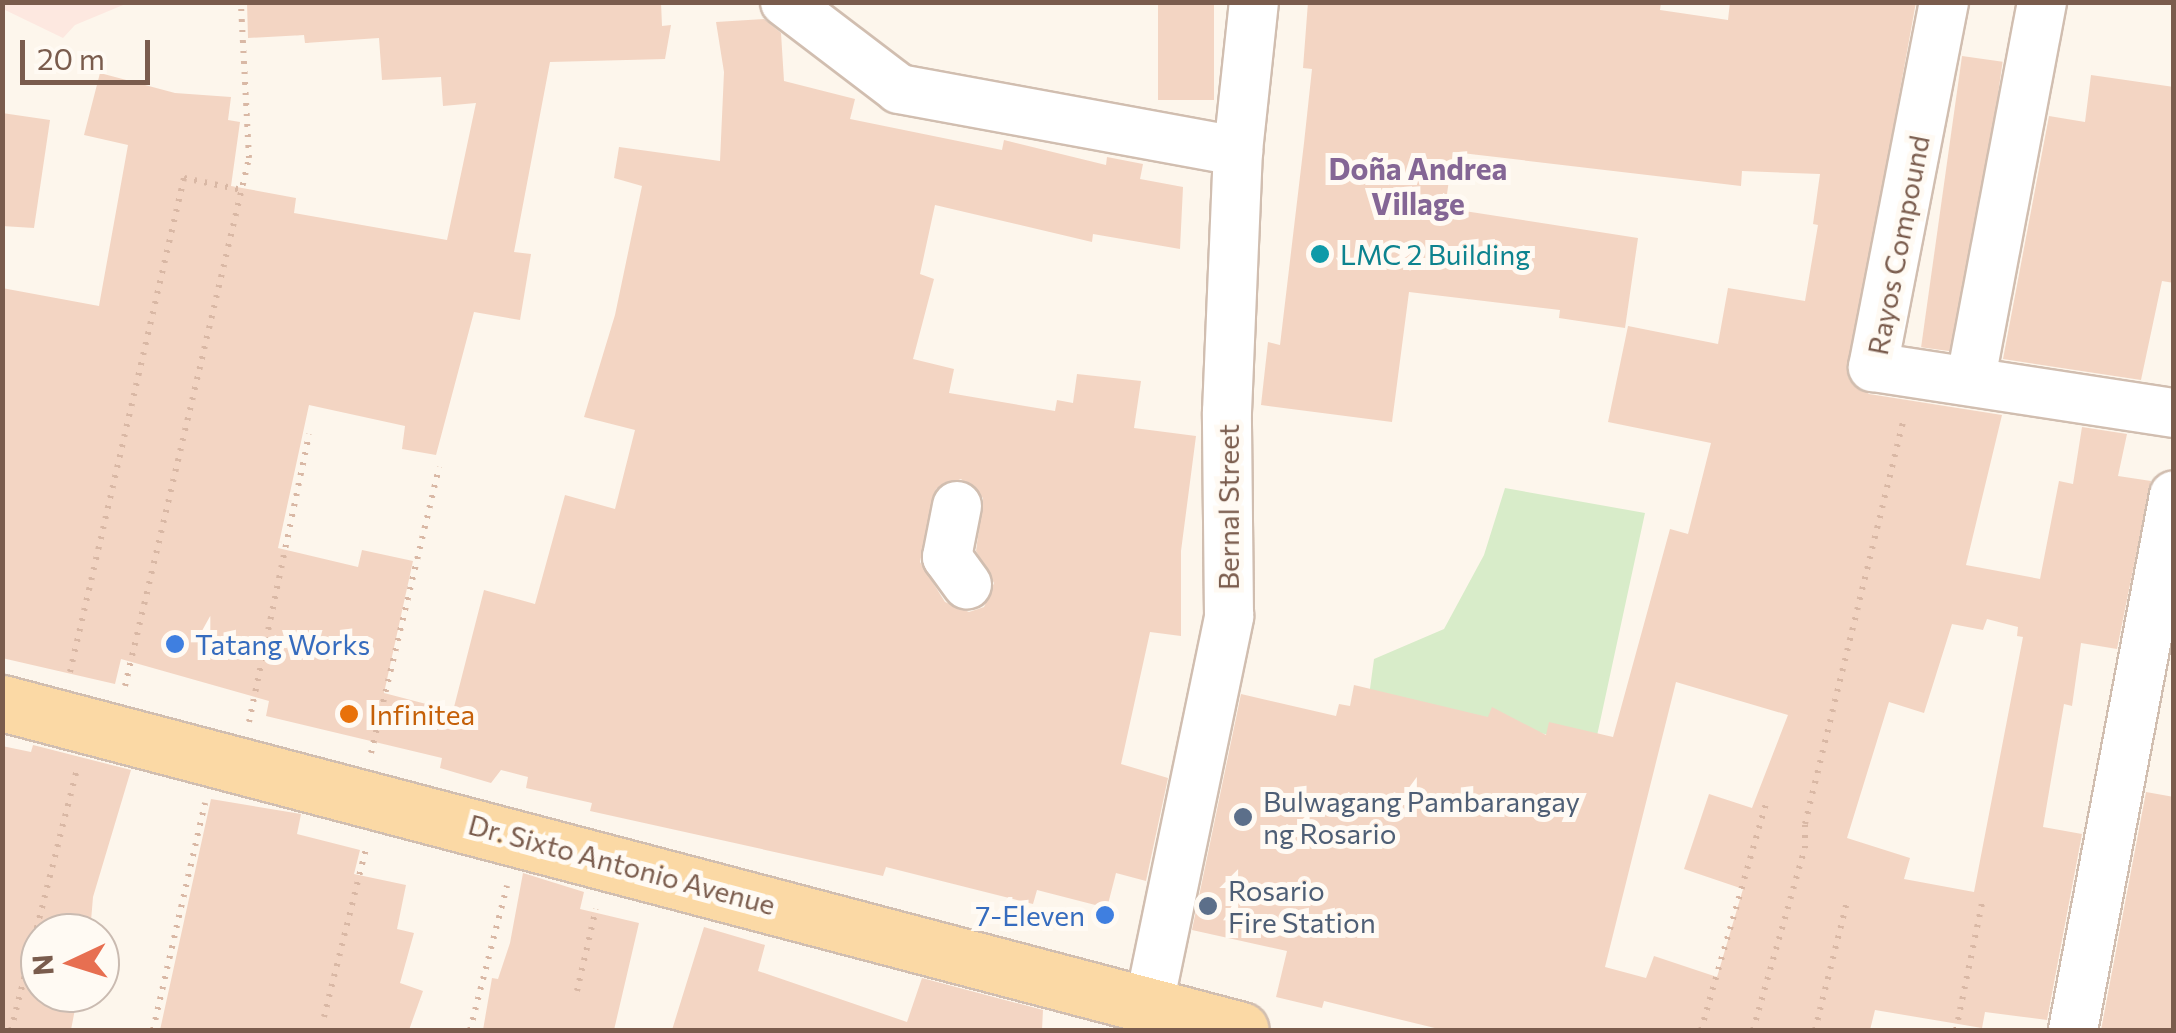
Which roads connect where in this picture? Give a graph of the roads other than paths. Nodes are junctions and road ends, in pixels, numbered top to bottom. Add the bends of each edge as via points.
1 (784, 2) edge
2 (1254, 2) edge
3 (1944, 2) edge
4 (2042, 2) edge
5 (1238, 152) junction
6 (1970, 378) junction
7 (2174, 413) edge
8 (2174, 495) edge
9 (957, 506) dead end
10 (967, 585) dead end
11 (2, 703) edge
12 (1150, 1004) junction
13 (1241, 1030) edge
14 (2073, 1030) edge

1 - 5 street via 899,89
2 - 5 street, Bernal Street
3 - 6 street, Rayos Compound via 1872,367
4 - 6 street
5 - 12 street, Bernal Street via 1229,616
6 - 7 street, Rayos Compound
8 - 14 street
9 - 10 street via 946,557
11 - 12 main road, Dr. Sixto Antonio Avenue via 85,735 520,836
12 - 13 main road, Dr. Sixto Antonio Avenue

